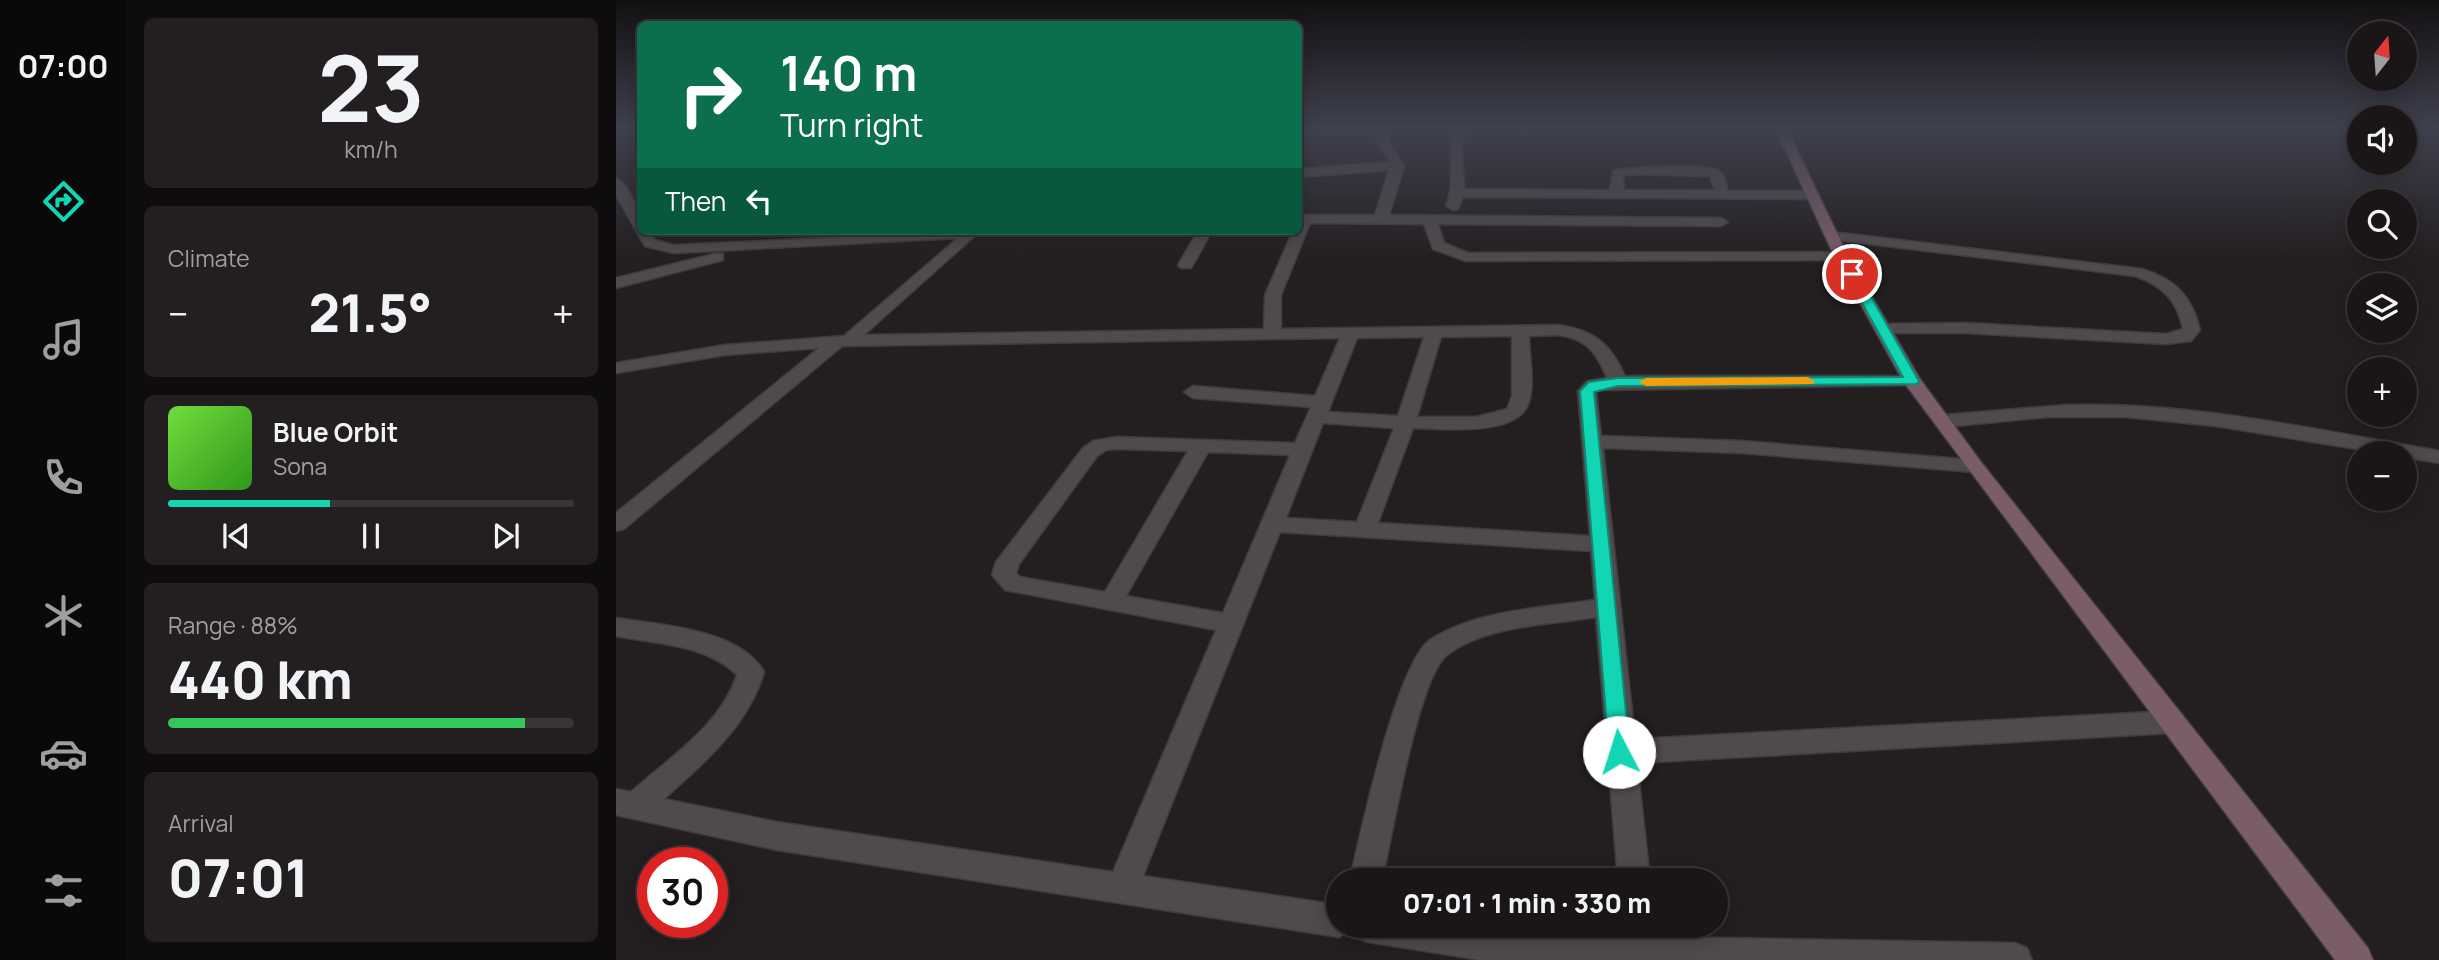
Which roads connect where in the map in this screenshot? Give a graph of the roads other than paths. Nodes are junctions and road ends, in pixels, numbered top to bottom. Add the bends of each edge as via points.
1 (1396, 172) edge
2 (1456, 172) edge
3 (1625, 172) edge
4 (1705, 172) edge
5 (1800, 172) edge
6 (616, 182) edge
7 (1458, 193) junction
8 (1617, 195) junction
9 (1723, 195) junction
10 (1811, 195) junction
11 (1302, 219) edge
12 (1381, 220) junction
13 (1437, 220) junction
14 (637, 222) edge
15 (1721, 222) dead end
16 (644, 235) edge
17 (879, 235) edge
18 (970, 235) edge
19 (1203, 235) edge
20 (1296, 235) edge
21 (764, 245) junction
22 (1837, 246) junction
23 (1186, 265) dead end
24 (616, 283) edge
25 (1884, 329) junction
26 (1520, 330) junction
27 (1434, 331) junction
28 (1272, 332) junction
29 (1351, 332) junction
30 (844, 340) junction
31 (616, 368) edge
32 (1912, 381) junction
33 (1618, 382) junction
34 (1194, 392) dead end
35 (1317, 409) junction
36 (1407, 421) junction
37 (1944, 421) junction
38 (1592, 442) junction
39 (1201, 446) junction
40 (1302, 449) junction
41 (2439, 457) edge
42 (1974, 467) junction
43 (616, 524) edge
44 (1273, 524) junction
45 (1364, 531) junction
46 (1601, 544) junction
47 (1111, 602) junction
48 (1606, 607) junction
49 (1231, 624) junction
50 (616, 627) edge
51 (2172, 722) junction
52 (1619, 752) junction
53 (625, 804) edge
54 (1369, 868) edge
55 (1632, 868) edge
56 (1122, 888) junction
57 (1326, 919) edge
58 (1435, 938) edge
59 (1640, 940) edge
60 (1536, 956) edge
61 (2015, 960) edge
62 (2356, 960) edge

1 - 12 street
2 - 7 street
3 - 8 street via 1617,174
4 - 9 street via 1718,177
5 - 10 street
6 - 14 street
7 - 8 street
7 - 13 street
8 - 9 street
9 - 10 street
10 - 22 street
11 - 12 street
12 - 13 street
13 - 15 street
13 - 22 street via 1438,246 1476,258
16 - 21 street via 658,247
17 - 21 street
18 - 30 street
19 - 23 street
20 - 28 street via 1273,295
21 - 24 street
22 - 25 street
22 - 25 street via 2137,272 2168,283 2176,291 2192,330 2185,337 2166,339 1966,328
25 - 32 street
26 - 27 street
26 - 33 street via 1589,336 1604,350
26 - 36 street via 1521,396 1509,416 1470,422
27 - 29 street
27 - 36 street
28 - 29 street
28 - 30 street
29 - 35 street
30 - 31 street via 725,350
30 - 43 street
32 - 33 street
32 - 37 street
33 - 38 street via 1594,385 1587,391
34 - 35 street
35 - 36 street
35 - 40 street
36 - 45 street
37 - 41 street via 2038,412 2138,413
37 - 42 street
38 - 42 street via 1742,447
38 - 46 street
39 - 40 street
39 - 47 street
39 - 47 street via 1100,445 1090,452 1008,562 1004,575 1013,584
40 - 44 street
42 - 51 street
44 - 45 street
44 - 49 street
45 - 46 street
46 - 48 street
47 - 49 street
48 - 52 street
48 - 54 street via 1482,629 1437,649 1419,672 1410,700
49 - 56 street
50 - 53 street via 715,647 738,657 751,672 748,691 726,721
51 - 52 street
51 - 62 street
52 - 55 street
53 - 56 street via 777,836
56 - 57 street
58 - 60 street
59 - 60 street
59 - 61 street

